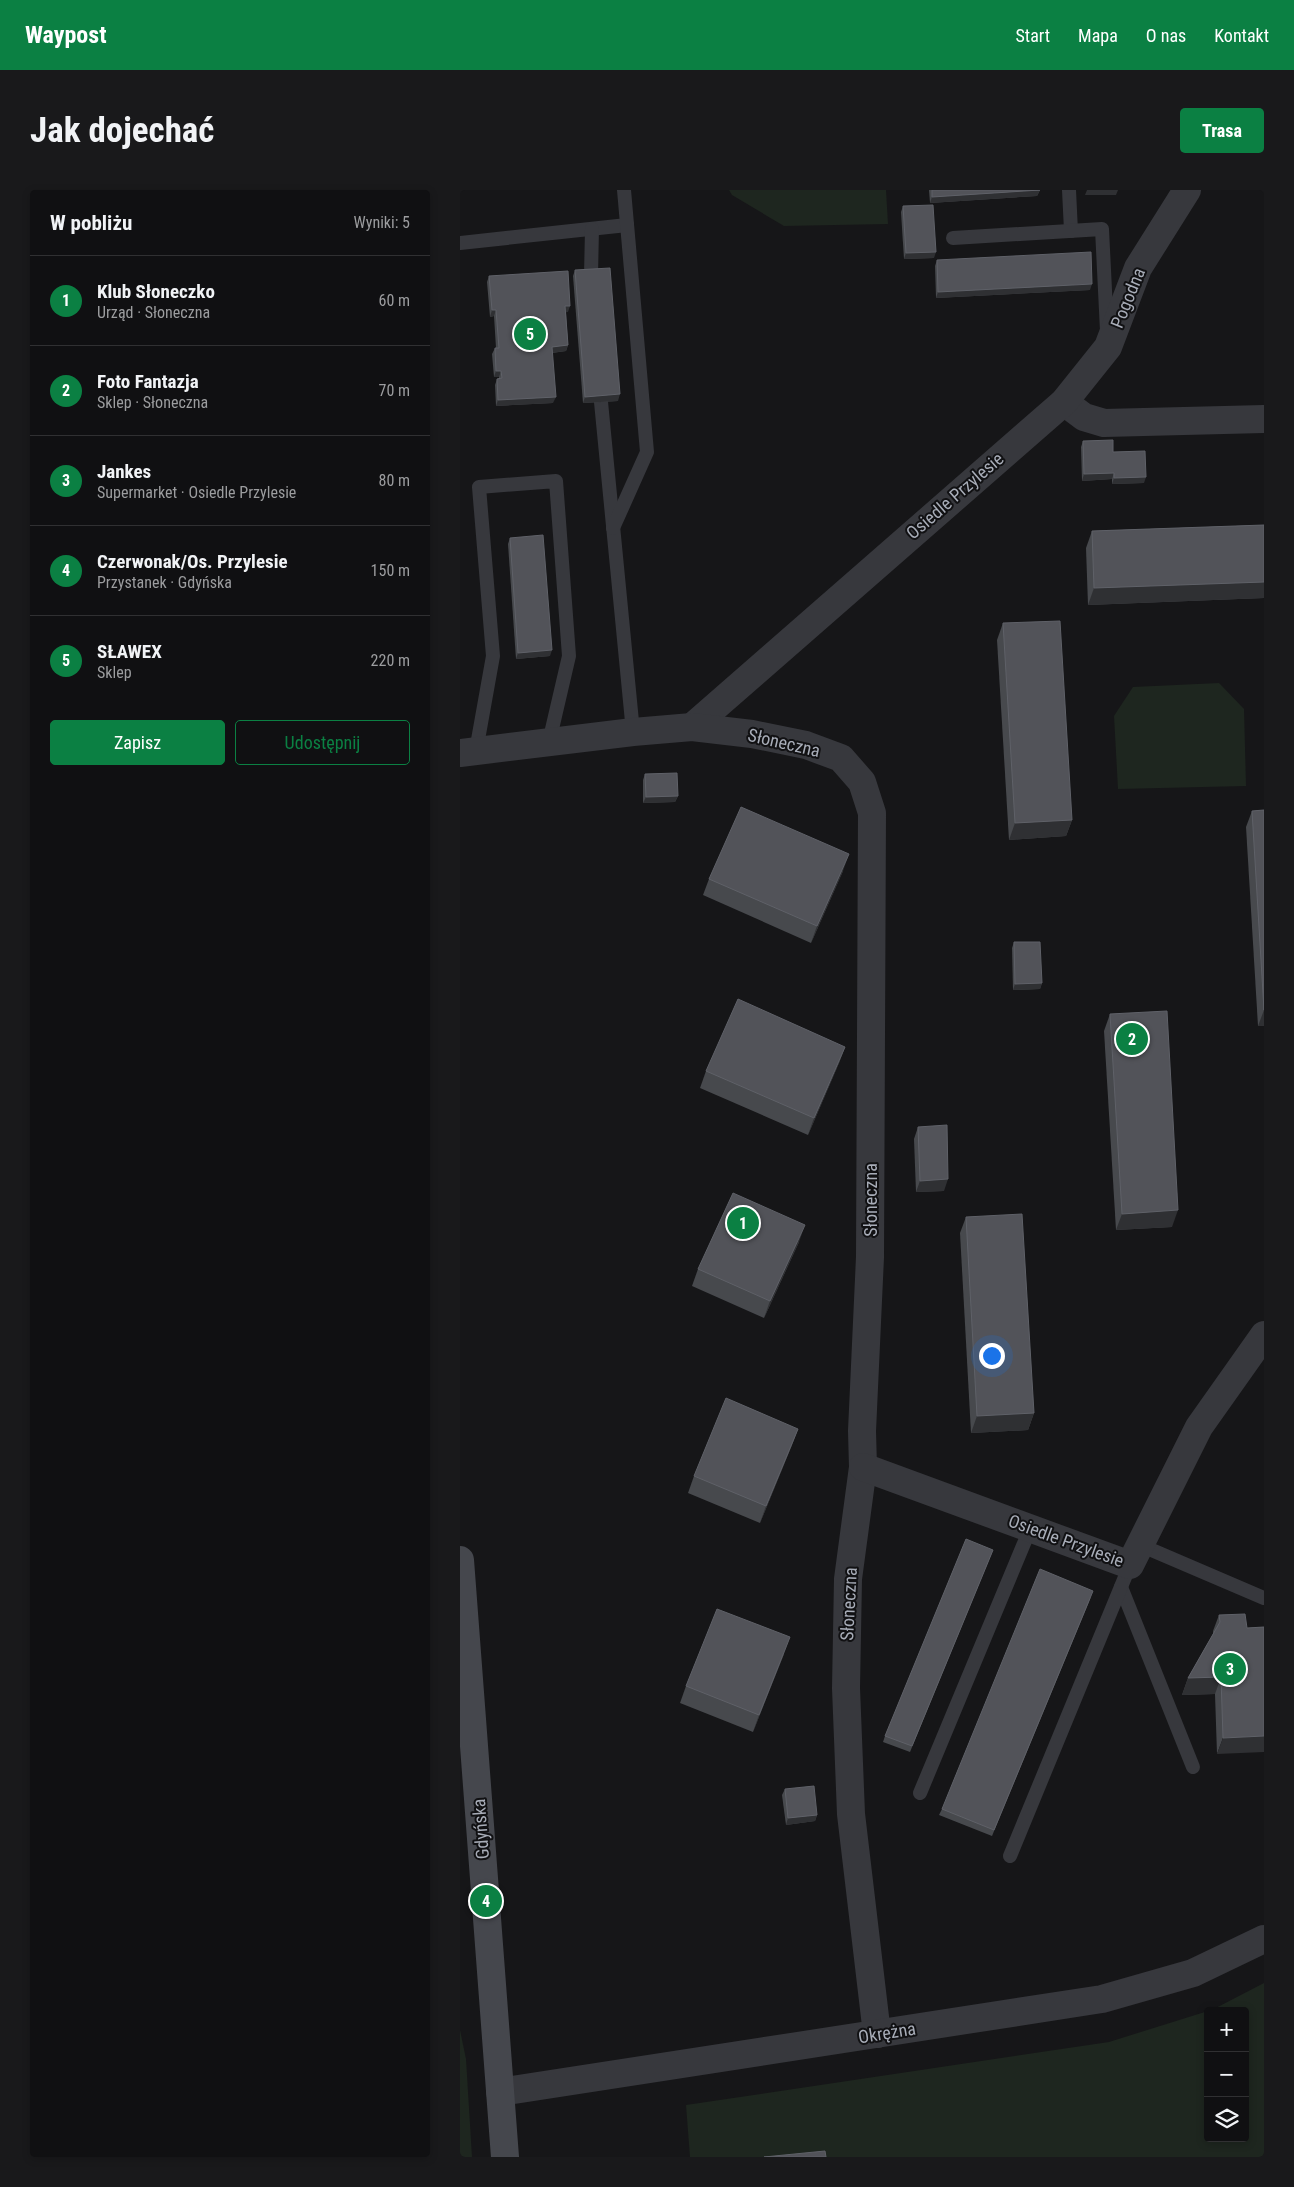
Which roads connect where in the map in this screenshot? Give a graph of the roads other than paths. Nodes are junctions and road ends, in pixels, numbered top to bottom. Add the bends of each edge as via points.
1 (624, 190) edge
2 (1069, 190) edge
3 (1187, 190) edge
4 (627, 225) junction
5 (592, 229) junction
6 (1071, 231) junction
7 (954, 238) dead end
8 (460, 243) edge
9 (591, 275) edge
10 (1108, 347) junction
11 (601, 402) edge
12 (1064, 402) junction
13 (1264, 419) edge
14 (613, 528) junction
15 (692, 727) junction
16 (633, 732) junction
17 (548, 742) junction
18 (468, 752) edge
19 (1264, 1335) edge
20 (863, 1467) junction
21 (1030, 1529) junction
22 (460, 1560) edge
23 (1131, 1566) junction
24 (1264, 1598) edge
25 (1193, 1767) dead end
26 (920, 1793) dead end
27 (1010, 1856) dead end
28 (1264, 1939) edge
29 (877, 2034) junction
30 (500, 2092) junction
31 (505, 2157) edge

1 - 4 lane
2 - 6 lane
3 - 10 street, Pogodna via 1138,268
4 - 5 lane
4 - 14 lane via 647,452
5 - 8 lane
5 - 9 lane
6 - 7 lane
6 - 10 lane via 1102,229
10 - 12 street, Pogodna
11 - 14 lane
12 - 13 street via 1084,417 1104,423
12 - 15 street, Osiedle Przylesie
14 - 16 lane
15 - 16 street, Słoneczna
15 - 20 street, Słoneczna via 806,745 841,758 862,782 872,813 870,1257
16 - 17 street, Słoneczna
17 - 18 street, Słoneczna
17 - 18 lane via 570,656 556,481 479,487 494,656
19 - 23 street, Osiedle Przylesie via 1199,1427
20 - 21 street, Osiedle Przylesie
20 - 29 street, Słoneczna via 848,1579 846,1688 851,1814
21 - 23 street, Osiedle Przylesie
21 - 26 lane
22 - 30 main road, Gdyńska
23 - 24 lane
23 - 25 lane
23 - 27 lane
28 - 29 street, Okrężna via 1193,1973 1102,1999
29 - 30 street, Okrężna
30 - 31 main road, Gdyńska

